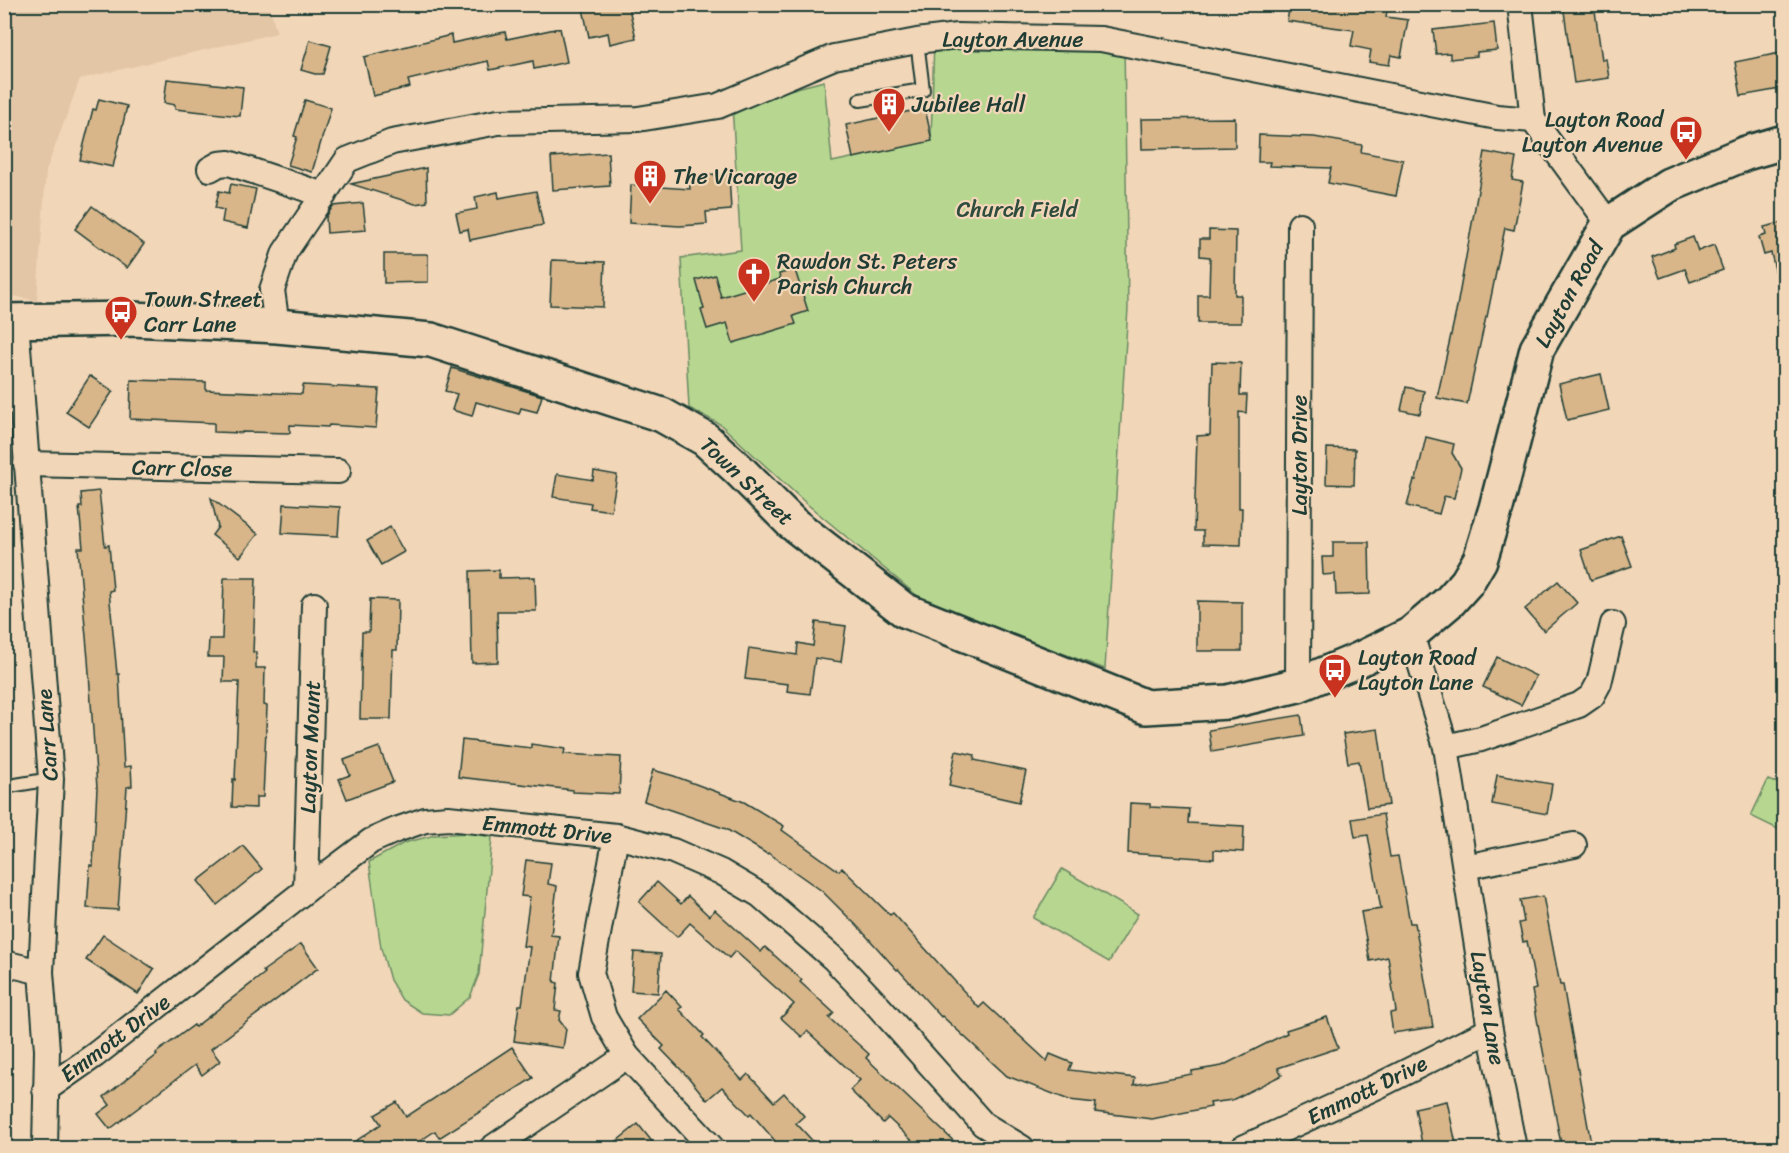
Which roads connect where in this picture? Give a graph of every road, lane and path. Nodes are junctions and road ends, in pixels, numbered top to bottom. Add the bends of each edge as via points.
1 (1520, 4) edge
2 (917, 41) junction
3 (860, 100) dead end
4 (1533, 120) junction
5 (1785, 142) edge
6 (210, 169) dead end
7 (324, 195) junction
8 (1609, 224) junction
9 (1300, 225) dead end
10 (10, 321) edge
11 (277, 326) junction
12 (14, 407) edge
13 (26, 464) junction
14 (338, 471) dead end
15 (314, 605) dead end
16 (1613, 624) dead end
17 (1411, 634) junction
18 (1298, 685) junction
19 (1446, 747) junction
20 (51, 779) junction
21 (4, 787) edge
22 (616, 836) junction
23 (1574, 845) dead end
24 (1465, 867) junction
25 (306, 890) junction
26 (4, 963) edge
27 (41, 972) junction
28 (1490, 1030) junction
29 (627, 1056) junction
30 (45, 1090) junction
31 (45, 1149) edge
32 (492, 1149) edge
33 (712, 1149) edge
34 (1022, 1149) edge
35 (1243, 1149) edge
36 (1514, 1149) edge

1 - 4 street
2 - 3 lane via 923,90
2 - 4 street, Layton Avenue via 957,36 1101,39 1497,117
2 - 7 street, Layton Avenue via 834,57 718,106 638,119 498,122 392,142 347,160
4 - 8 street
5 - 8 street, Layton Road via 1746,153 1669,185
6 - 7 street via 229,163
7 - 11 street, Layton Avenue via 285,252 272,290
8 - 17 street, Layton Road via 1537,349 1479,560 1450,601
9 - 18 street, Layton Drive
10 - 11 street, Town Street via 132,319
10 - 12 street, Carr Lane
11 - 18 street, Town Street via 431,340 662,415 705,439 792,524 904,610 1146,707 1228,702
12 - 13 street, Carr Lane
13 - 14 street, Carr Close
13 - 20 street, Carr Lane
15 - 25 street, Layton Mount
16 - 19 street via 1599,683 1592,696 1579,705
17 - 18 street, Town Street
17 - 19 street, Layton Lane
19 - 24 street, Layton Lane
20 - 21 lane
20 - 27 street, Carr Lane
22 - 25 street, Emmott Drive via 448,818 425,820 371,842
22 - 29 street via 591,974 604,1017
22 - 34 street, Emmott Drive via 672,850 760,895 834,959 983,1124
23 - 24 street
24 - 28 street, Layton Lane
25 - 30 street, Emmott Drive
26 - 27 street
27 - 30 street, Carr Lane
28 - 35 street, Emmott Drive
28 - 36 street, Layton Lane
29 - 32 street
29 - 33 street
30 - 31 street, Carr Lane

